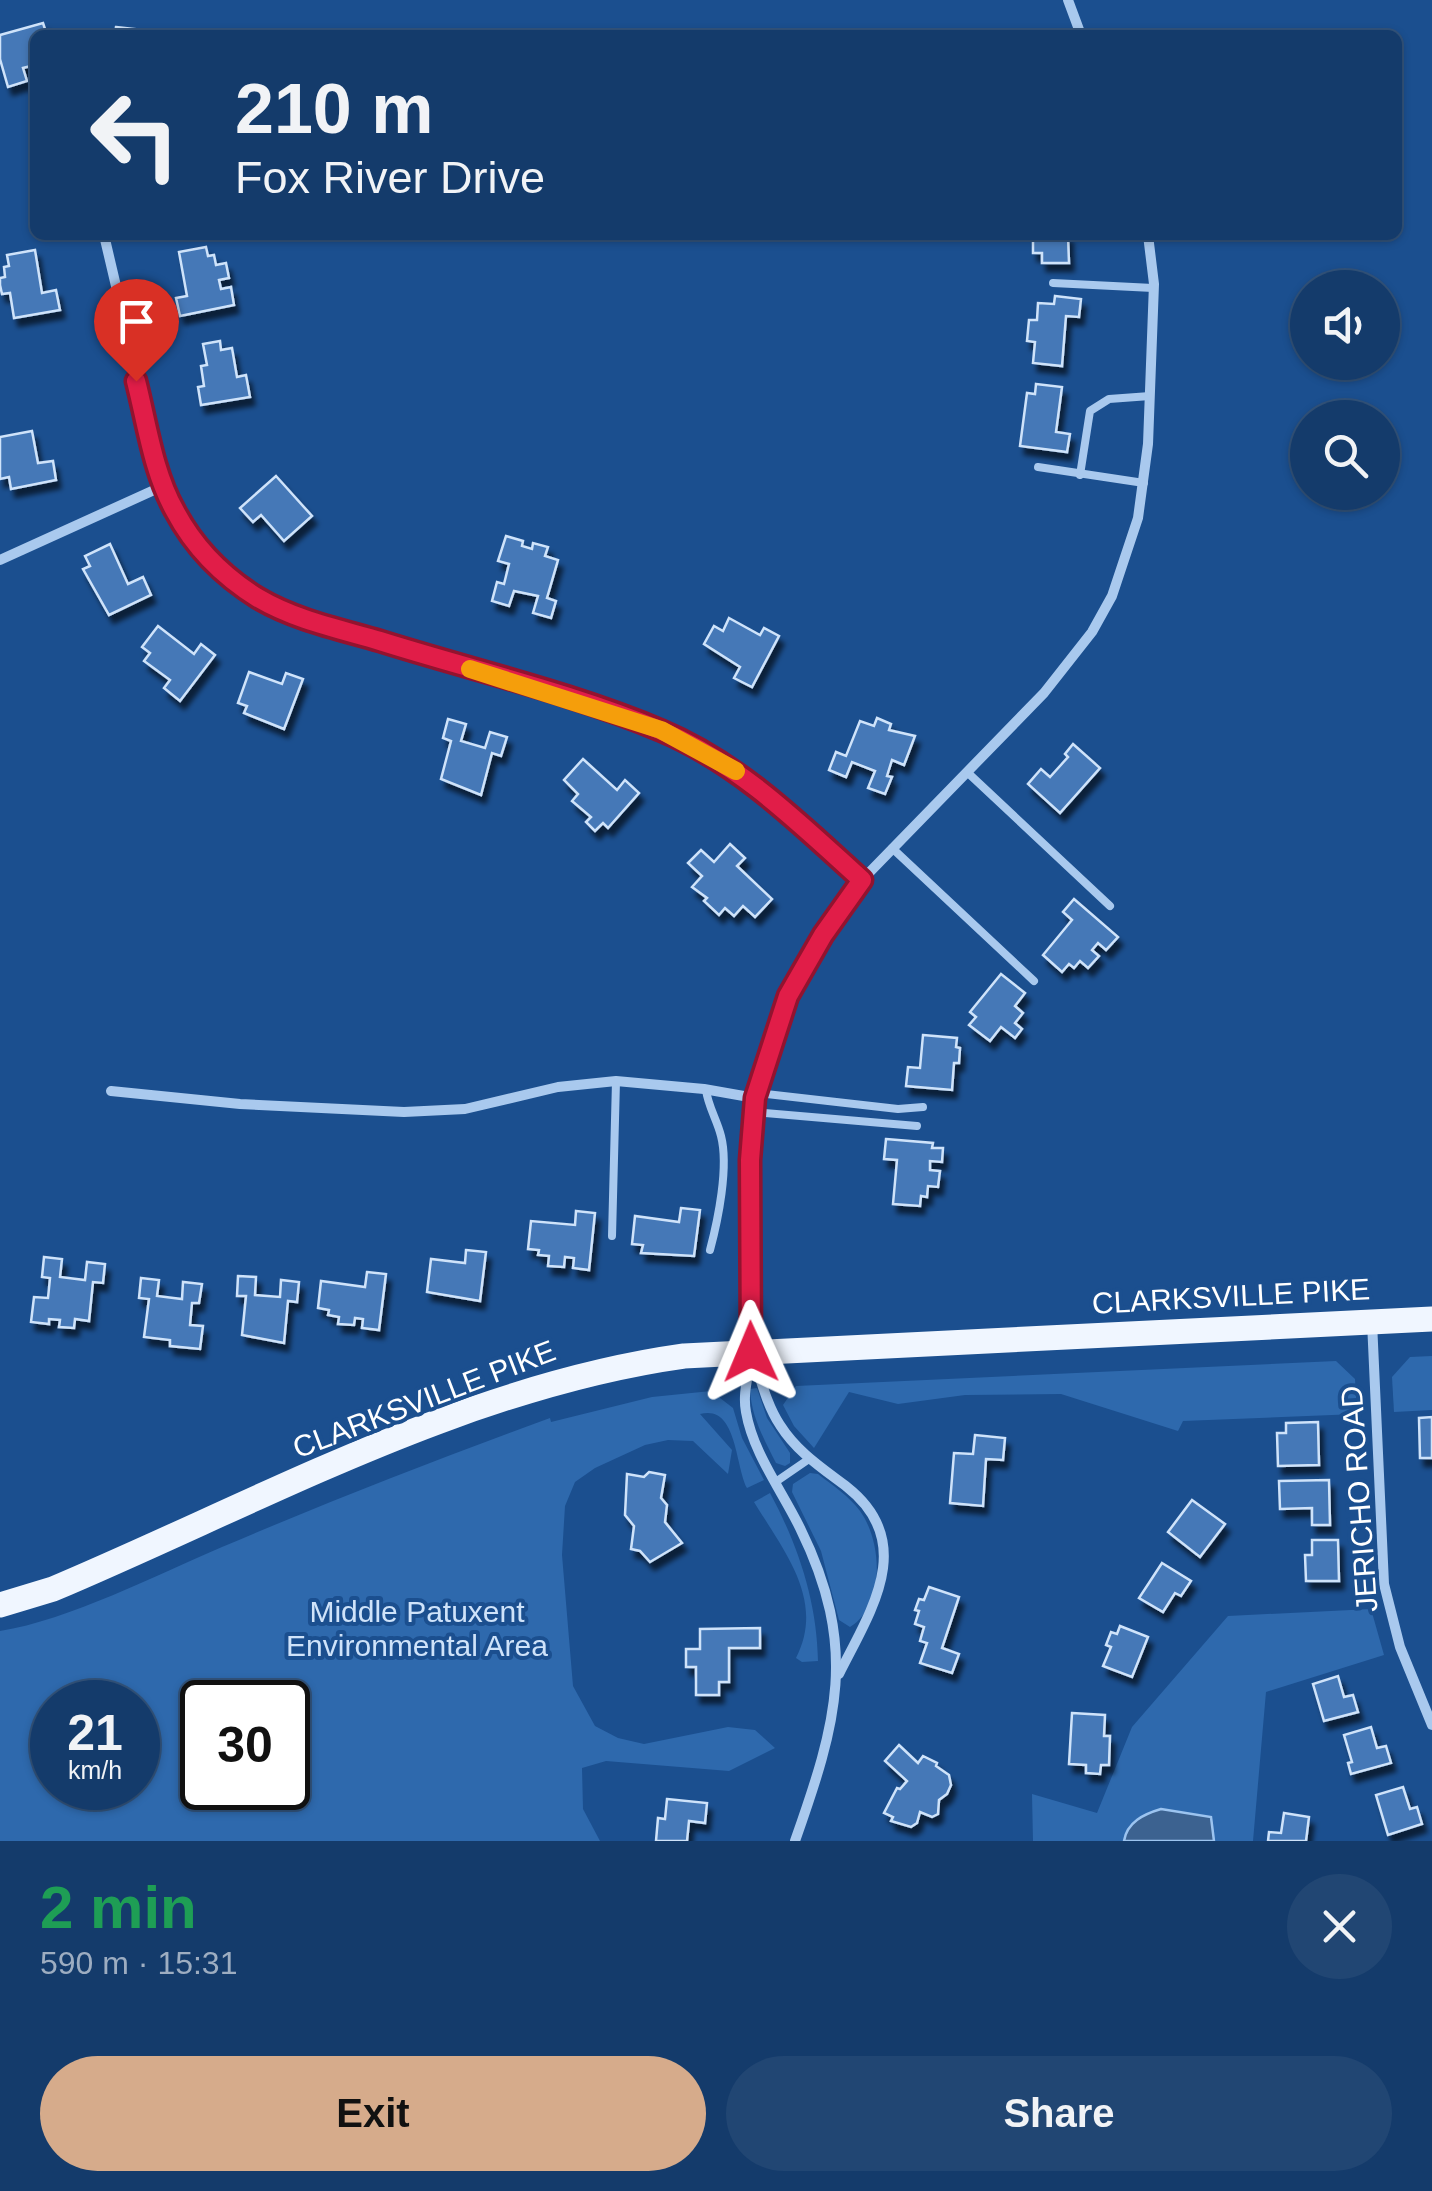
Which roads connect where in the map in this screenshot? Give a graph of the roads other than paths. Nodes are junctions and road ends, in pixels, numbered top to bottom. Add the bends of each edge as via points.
1 (1068, 0) edge
2 (1080, 30) edge
3 (105, 240) edge
4 (1148, 240) edge
5 (1053, 282) dead end
6 (1153, 288) junction
7 (1150, 396) junction
8 (1038, 468) dead end
9 (1080, 475) junction
10 (1144, 483) junction
11 (162, 486) junction
12 (0, 560) edge
13 (967, 772) junction
14 (892, 848) junction
15 (862, 880) junction
16 (1110, 906) dead end
17 (1034, 981) dead end
18 (616, 1081) junction
19 (706, 1090) junction
20 (111, 1091) dead end
21 (756, 1096) junction
22 (923, 1107) dead end
23 (754, 1112) junction
24 (917, 1126) dead end
25 (612, 1236) dead end
26 (710, 1250) dead end
27 (1432, 1318) edge
28 (1372, 1321) junction
29 (751, 1352) junction
30 (808, 1460) junction
31 (777, 1480) junction
32 (0, 1605) edge
33 (838, 1676) junction
34 (1432, 1725) edge
35 (795, 1841) edge

1 - 2 street
3 - 11 street
4 - 6 street
5 - 6 lane
6 - 7 street
7 - 9 lane via 1109,399 1090,412
7 - 10 street
8 - 9 lane
9 - 10 lane
10 - 13 street via 1125,562 1092,632
11 - 12 street
11 - 15 street via 212,562 262,600 661,730 736,771
13 - 14 street
13 - 16 lane
14 - 15 street
14 - 17 lane
15 - 21 street via 788,996
18 - 19 street
18 - 20 street via 404,1112
18 - 25 lane
19 - 21 street
19 - 26 lane via 723,1156
21 - 22 lane
21 - 23 street
23 - 24 lane
23 - 29 street
27 - 28 main road, CLARKSVILLE PIKE
28 - 29 main road, CLARKSVILLE PIKE
28 - 34 street, JERICHO ROAD via 1384,1584 1400,1647
29 - 30 street via 780,1425
29 - 31 street via 746,1414
29 - 32 main road, CLARKSVILLE PIKE via 644,1362 532,1390 300,1480 53,1589
30 - 31 lane
30 - 33 street via 865,1505 885,1559 879,1594
31 - 33 street via 820,1570
33 - 35 street via 825,1753

